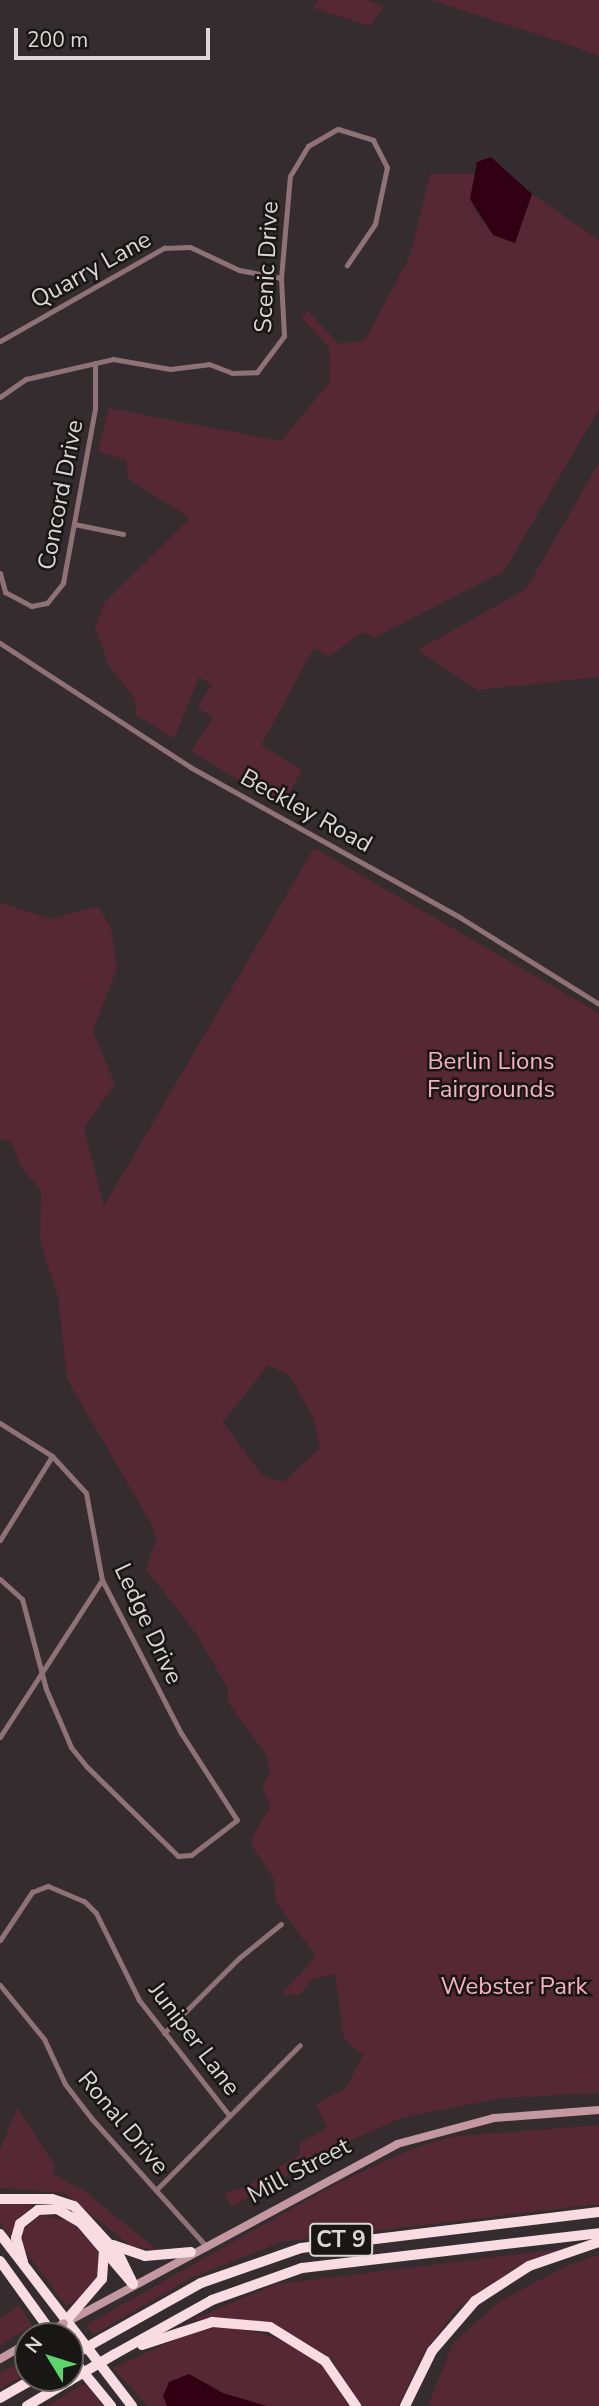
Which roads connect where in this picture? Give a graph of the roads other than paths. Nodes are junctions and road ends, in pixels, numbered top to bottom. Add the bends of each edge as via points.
1 (347, 265) dead end
2 (281, 278) junction
3 (0, 341) edge
4 (95, 363) junction
5 (0, 397) edge
6 (74, 523) junction
7 (123, 534) dead end
8 (0, 573) edge
9 (0, 643) edge
10 (599, 1004) edge
11 (0, 1423) edge
12 (52, 1456) junction
13 (0, 1540) edge
14 (0, 1579) edge
15 (102, 1580) junction
16 (40, 1670) junction
17 (0, 1737) edge
18 (281, 1924) dead end
19 (0, 1940) edge
20 (0, 1985) edge
21 (164, 2033) junction
22 (300, 2045) dead end
23 (599, 2110) edge
24 (229, 2115) junction
25 (156, 2190) junction
26 (0, 2199) edge
27 (599, 2212) edge
28 (599, 2233) edge
29 (0, 2234) edge
30 (599, 2242) edge
31 (204, 2244) junction
32 (107, 2247) junction
33 (191, 2252) junction
34 (0, 2261) edge
35 (25, 2270) junction
36 (133, 2284) junction
37 (81, 2310) junction
38 (44, 2322) edge
39 (65, 2322) edge
40 (84, 2349) edge
41 (120, 2352) junction
42 (84, 2374) edge
43 (109, 2404) edge
44 (27, 2406) edge
45 (132, 2406) edge
46 (356, 2406) edge
47 (405, 2406) edge

1 - 2 street, Scenic Drive via 375,224 387,167 373,140 338,129 308,146 292,170
2 - 3 street, Quarry Lane via 239,270 190,247 164,248
2 - 4 street, Scenic Drive via 284,336 257,372 233,373 209,364 170,369 122,358
4 - 5 street, Scenic Drive via 26,379
4 - 6 street, Concord Drive via 95,408
6 - 7 street
6 - 8 street, Concord Drive via 63,583 47,603 31,606 13,600
9 - 10 street, Beckley Road via 190,766 461,918
11 - 12 street, Ledge Drive
12 - 13 street
12 - 15 street, Ledge Drive via 86,1493
14 - 16 street via 22,1599
15 - 16 street
15 - 16 street, Ledge Drive via 181,1733 237,1820 191,1855 169,1850 71,1747
16 - 17 street
18 - 21 street via 239,1958
19 - 21 street, Juniper Lane via 32,1892 48,1886 84,1901 96,1913 139,2000
20 - 25 street, Ronal Drive via 44,2039 65,2084
21 - 24 street, Juniper Lane
22 - 24 street
23 - 31 main road, Mill Street via 507,2116 408,2139
24 - 25 street
25 - 31 street, Ronal Drive
26 - 32 highway via 64,2201 83,2213
27 - 40 highway, CT 9, bridge via 300,2248 201,2283
28 - 41 highway, CT 9 via 302,2268 212,2300
29 - 35 highway
30 - 47 highway via 529,2266 479,2297 440,2339
31 - 33 main road, Mill Street
32 - 33 highway via 145,2256
32 - 35 highway via 71,2216 42,2209 27,2216 17,2231
32 - 36 highway
32 - 37 highway via 104,2276
33 - 36 main road, Mill Street
34 - 38 highway
35 - 45 highway
36 - 37 main road, Mill Street
37 - 39 highway
41 - 44 highway, CT 9, bridge
41 - 46 highway via 204,2324 260,2325 320,2356
42 - 43 highway

